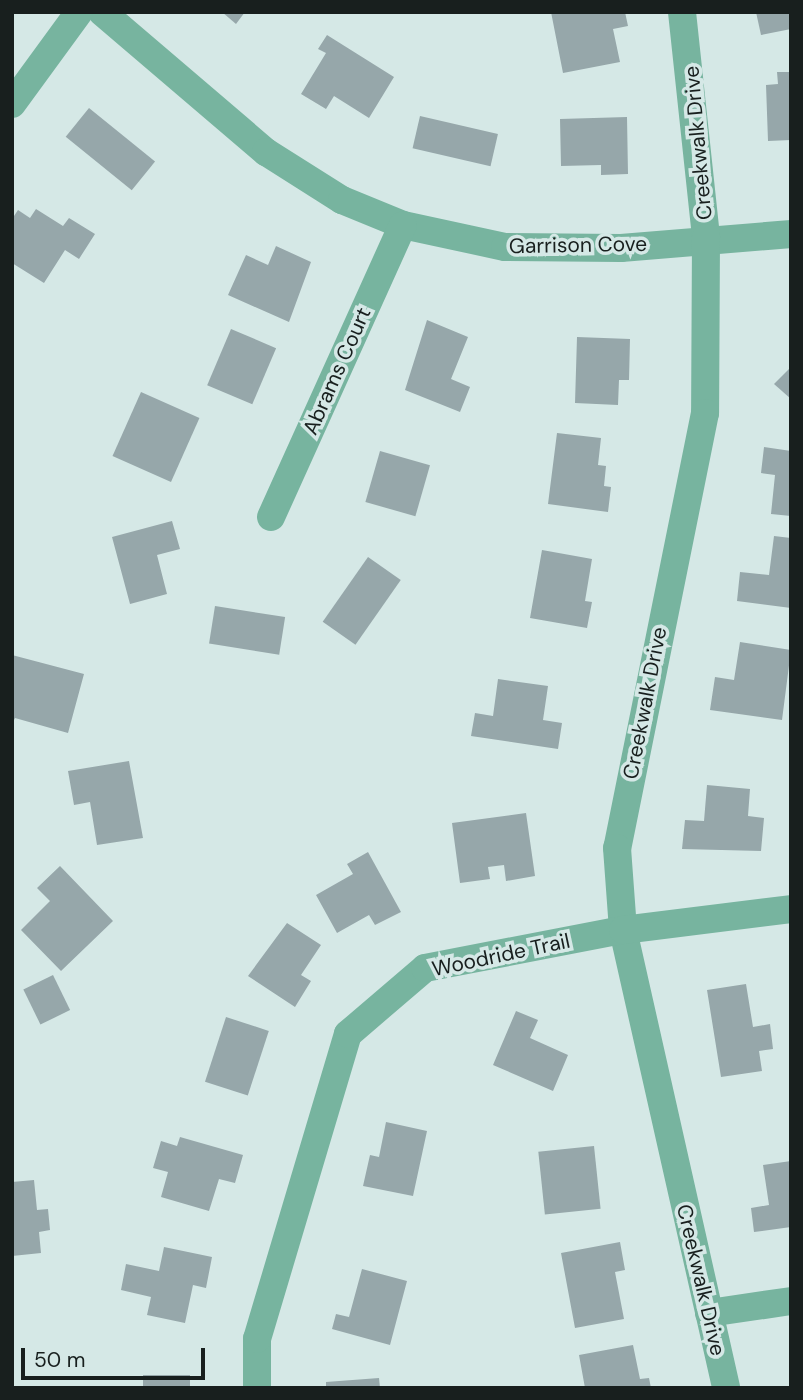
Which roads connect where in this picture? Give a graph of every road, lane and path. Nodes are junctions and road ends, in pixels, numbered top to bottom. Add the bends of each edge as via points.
1 (79, 12) edge
2 (102, 12) edge
3 (682, 12) edge
4 (12, 104) edge
5 (403, 225) junction
6 (791, 234) edge
7 (706, 238) junction
8 (271, 517) dead end
9 (791, 909) edge
10 (623, 930) junction
11 (791, 1301) edge
12 (709, 1313) junction
13 (257, 1388) edge
14 (726, 1388) edge

1 - 4 street
2 - 5 street, Garrison Cove via 266,152 342,200
3 - 7 street, Creekwalk Drive
5 - 7 street, Garrison Cove via 505,247 621,248
5 - 8 street, Abrams Court
6 - 7 street, Garrison Cove
7 - 10 street, Creekwalk Drive via 705,413 617,848
9 - 10 street, Woodride Trail
10 - 12 street, Creekwalk Drive
10 - 13 street, Woodride Trail via 425,968 348,1034 257,1339
11 - 12 street
12 - 14 street, Creekwalk Drive

